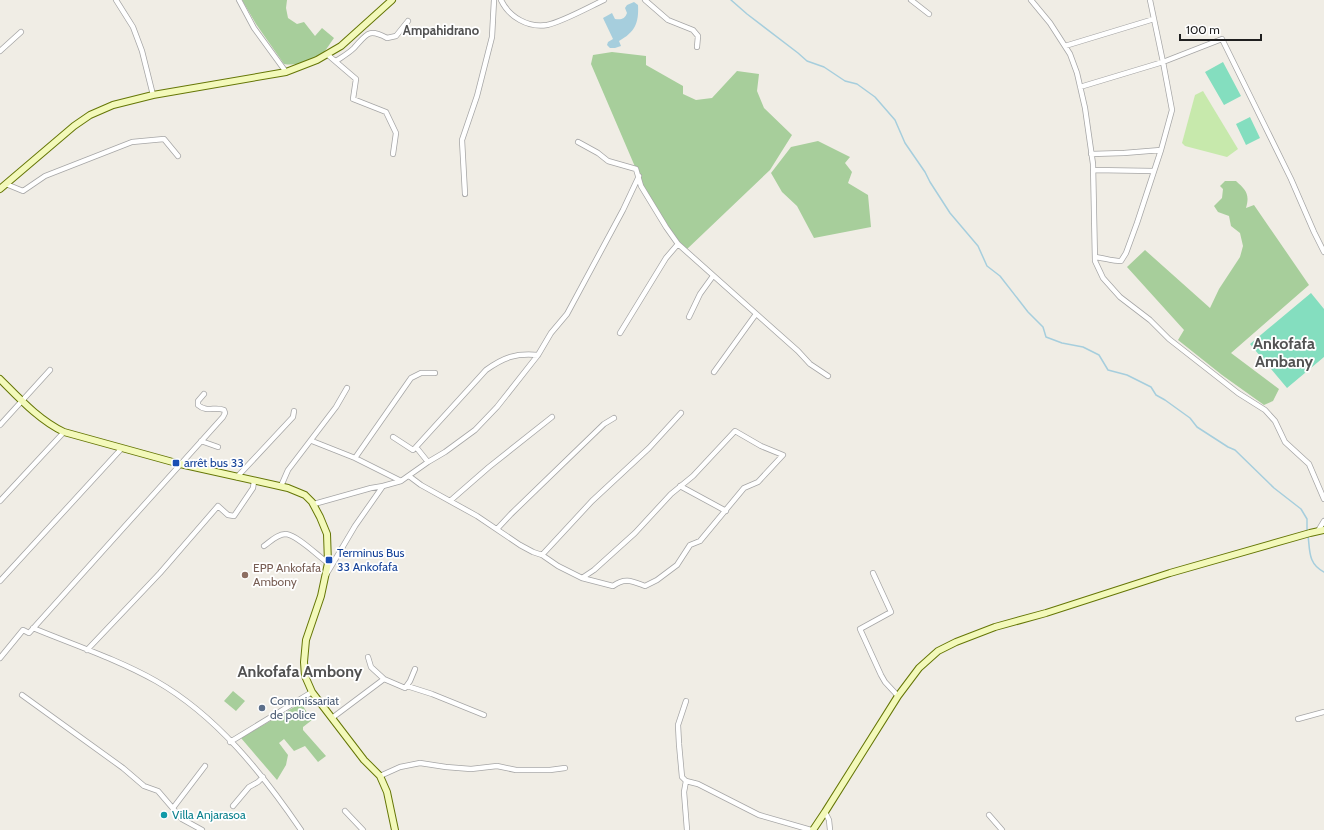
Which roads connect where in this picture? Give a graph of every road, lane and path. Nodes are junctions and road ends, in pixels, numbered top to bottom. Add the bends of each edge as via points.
1 (392, 0) edge
2 (494, 0) edge
3 (501, 0) edge
4 (604, 0) edge
5 (645, 0) edge
6 (911, 0) edge
7 (1031, 0) edge
8 (1150, 0) edge
9 (239, 1) edge
10 (119, 2) edge
11 (929, 14) dead end
12 (1154, 19) junction
13 (408, 21) dead end
14 (21, 32) dead end
15 (1065, 46) junction
16 (697, 47) dead end
17 (0, 51) edge
18 (328, 55) junction
19 (336, 61) junction
20 (1163, 62) junction
21 (286, 72) junction
22 (1080, 87) junction
23 (153, 96) junction
24 (578, 142) dead end
25 (1161, 150) junction
26 (393, 154) dead end
27 (1091, 154) junction
28 (178, 156) dead end
29 (1093, 170) junction
30 (1154, 171) junction
31 (640, 176) junction
32 (6, 184) junction
33 (0, 189) edge
34 (465, 194) dead end
35 (678, 244) junction
36 (1324, 252) edge
37 (1095, 258) junction
38 (713, 276) junction
39 (756, 314) junction
40 (689, 317) dead end
41 (620, 333) dead end
42 (538, 354) junction
43 (50, 370) dead end
44 (714, 372) dead end
45 (435, 373) dead end
46 (828, 376) dead end
47 (0, 379) edge
48 (347, 388) dead end
49 (204, 394) dead end
50 (22, 402) junction
51 (294, 411) dead end
52 (681, 413) dead end
53 (552, 417) dead end
54 (614, 418) dead end
55 (0, 425) edge
56 (64, 432) junction
57 (393, 437) dead end
58 (312, 440) junction
59 (201, 441) junction
60 (416, 447) junction
61 (122, 448) junction
62 (218, 448) dead end
63 (355, 458) junction
64 (428, 462) junction
65 (180, 464) junction
66 (409, 476) junction
67 (237, 477) junction
68 (254, 481) junction
69 (401, 481) junction
70 (281, 486) junction
71 (383, 486) junction
72 (680, 486) junction
73 (1324, 499) edge
74 (0, 501) edge
75 (450, 501) junction
76 (314, 504) junction
77 (726, 511) junction
78 (1324, 521) edge
79 (497, 529) junction
80 (1321, 531) edge
81 (264, 546) dead end
82 (542, 555) junction
83 (328, 563) junction
84 (872, 573) dead end
85 (582, 578) junction
86 (324, 579) junction
87 (0, 581) edge
88 (33, 628) junction
89 (87, 650) junction
90 (0, 658) edge
91 (368, 658) dead end
92 (415, 669) dead end
93 (384, 679) junction
94 (407, 686) junction
95 (312, 692) junction
96 (22, 695) dead end
97 (898, 696) junction
98 (686, 700) dead end
99 (1324, 712) edge
100 (484, 716) dead end
101 (332, 718) junction
102 (1298, 719) dead end
103 (230, 742) junction
104 (205, 766) dead end
105 (565, 768) dead end
106 (380, 776) junction
107 (263, 777) junction
108 (686, 781) junction
109 (234, 806) dead end
110 (173, 808) junction
111 (345, 811) dead end
112 (825, 812) junction
113 (989, 815) dead end
114 (202, 830) edge
115 (301, 830) edge
116 (363, 830) edge
117 (395, 830) edge
118 (687, 830) edge
119 (812, 830) edge
120 (830, 830) edge
121 (1002, 830) edge

1 - 18 street
2 - 34 street via 492,37 477,96 462,140
3 - 4 street via 512,16 528,24 547,25
5 - 16 street via 668,20 693,30 698,36
6 - 11 street
7 - 15 street
8 - 12 street
9 - 21 street via 254,28
10 - 23 street via 133,27 142,51
12 - 15 street
12 - 20 street
13 - 19 street via 396,36 387,38 376,33 368,33 353,49
14 - 17 street
15 - 22 street
18 - 19 street
18 - 21 street
19 - 26 street via 356,79 353,98 386,112 396,133
20 - 22 street
20 - 25 street via 1172,110
20 - 36 street via 1222,39
21 - 23 street
22 - 27 street
23 - 32 street via 113,105 90,115
24 - 31 street via 598,152 608,161 636,169
25 - 27 street
25 - 30 street
27 - 29 street
28 - 32 street via 164,139 132,142 45,176 23,191
29 - 30 street
29 - 37 street
30 - 37 street via 1121,261
31 - 35 street via 642,186
31 - 42 street via 567,314
32 - 33 street
35 - 38 street
35 - 41 street via 666,258
37 - 73 street via 1103,278 1120,297 1238,393 1265,410 1275,421 1285,442 1309,464
38 - 39 street
38 - 40 street via 700,294
39 - 44 street
39 - 46 street via 810,364
42 - 60 street via 512,356 486,370
42 - 64 street via 498,407 475,430
43 - 50 street
45 - 63 street via 421,373 411,378
47 - 50 street
48 - 58 street
49 - 59 street via 198,405 204,409 221,408 225,413
50 - 55 street
50 - 56 street via 52,427
51 - 67 street via 293,417
52 - 82 street via 650,448 592,501
53 - 75 street
54 - 79 street via 599,429
56 - 61 street
56 - 74 street
57 - 60 street via 413,450
58 - 63 street
58 - 70 street via 288,470
59 - 62 street
59 - 65 street
60 - 64 street
61 - 65 street
61 - 87 street
63 - 69 street
64 - 66 street
65 - 67 street
65 - 88 street
66 - 69 street
66 - 75 street
67 - 68 street
68 - 70 street
68 - 89 street via 253,488 234,516 228,515 218,506 160,573
69 - 71 street
70 - 76 street via 305,495
71 - 76 street
71 - 86 street via 355,526
72 - 77 street
72 - 77 street via 735,432 783,456 758,482 744,488
72 - 85 street via 635,533
75 - 79 street
76 - 83 street via 327,534
77 - 85 street via 700,541 690,545 677,564 645,586 621,580 613,586
78 - 80 street
79 - 82 street via 520,545
80 - 97 street via 1170,573 996,627 956,642 938,651 919,668
81 - 83 street via 277,536 286,534 293,536
82 - 85 street
83 - 86 street
84 - 97 street via 892,612 860,630 885,682
86 - 95 street via 306,640 304,670
88 - 89 street
88 - 90 street via 29,633 23,630
89 - 103 street via 123,665 173,692 206,717
91 - 93 street via 371,667
92 - 94 street
93 - 94 street via 405,688
93 - 101 street
94 - 100 street
95 - 101 street
95 - 103 street
96 - 110 street via 144,786 158,791
97 - 112 street
98 - 108 street via 678,725 680,766 682,777
99 - 102 street
101 - 106 street via 364,760
103 - 107 street
104 - 110 street
105 - 106 street via 516,770 497,766 472,769 420,763 400,766
106 - 117 street via 387,792
107 - 109 street via 249,786
107 - 115 street
108 - 118 street via 684,792
108 - 119 street via 698,784 759,814
110 - 114 street via 182,819
111 - 116 street
112 - 119 street
112 - 120 street
113 - 121 street

